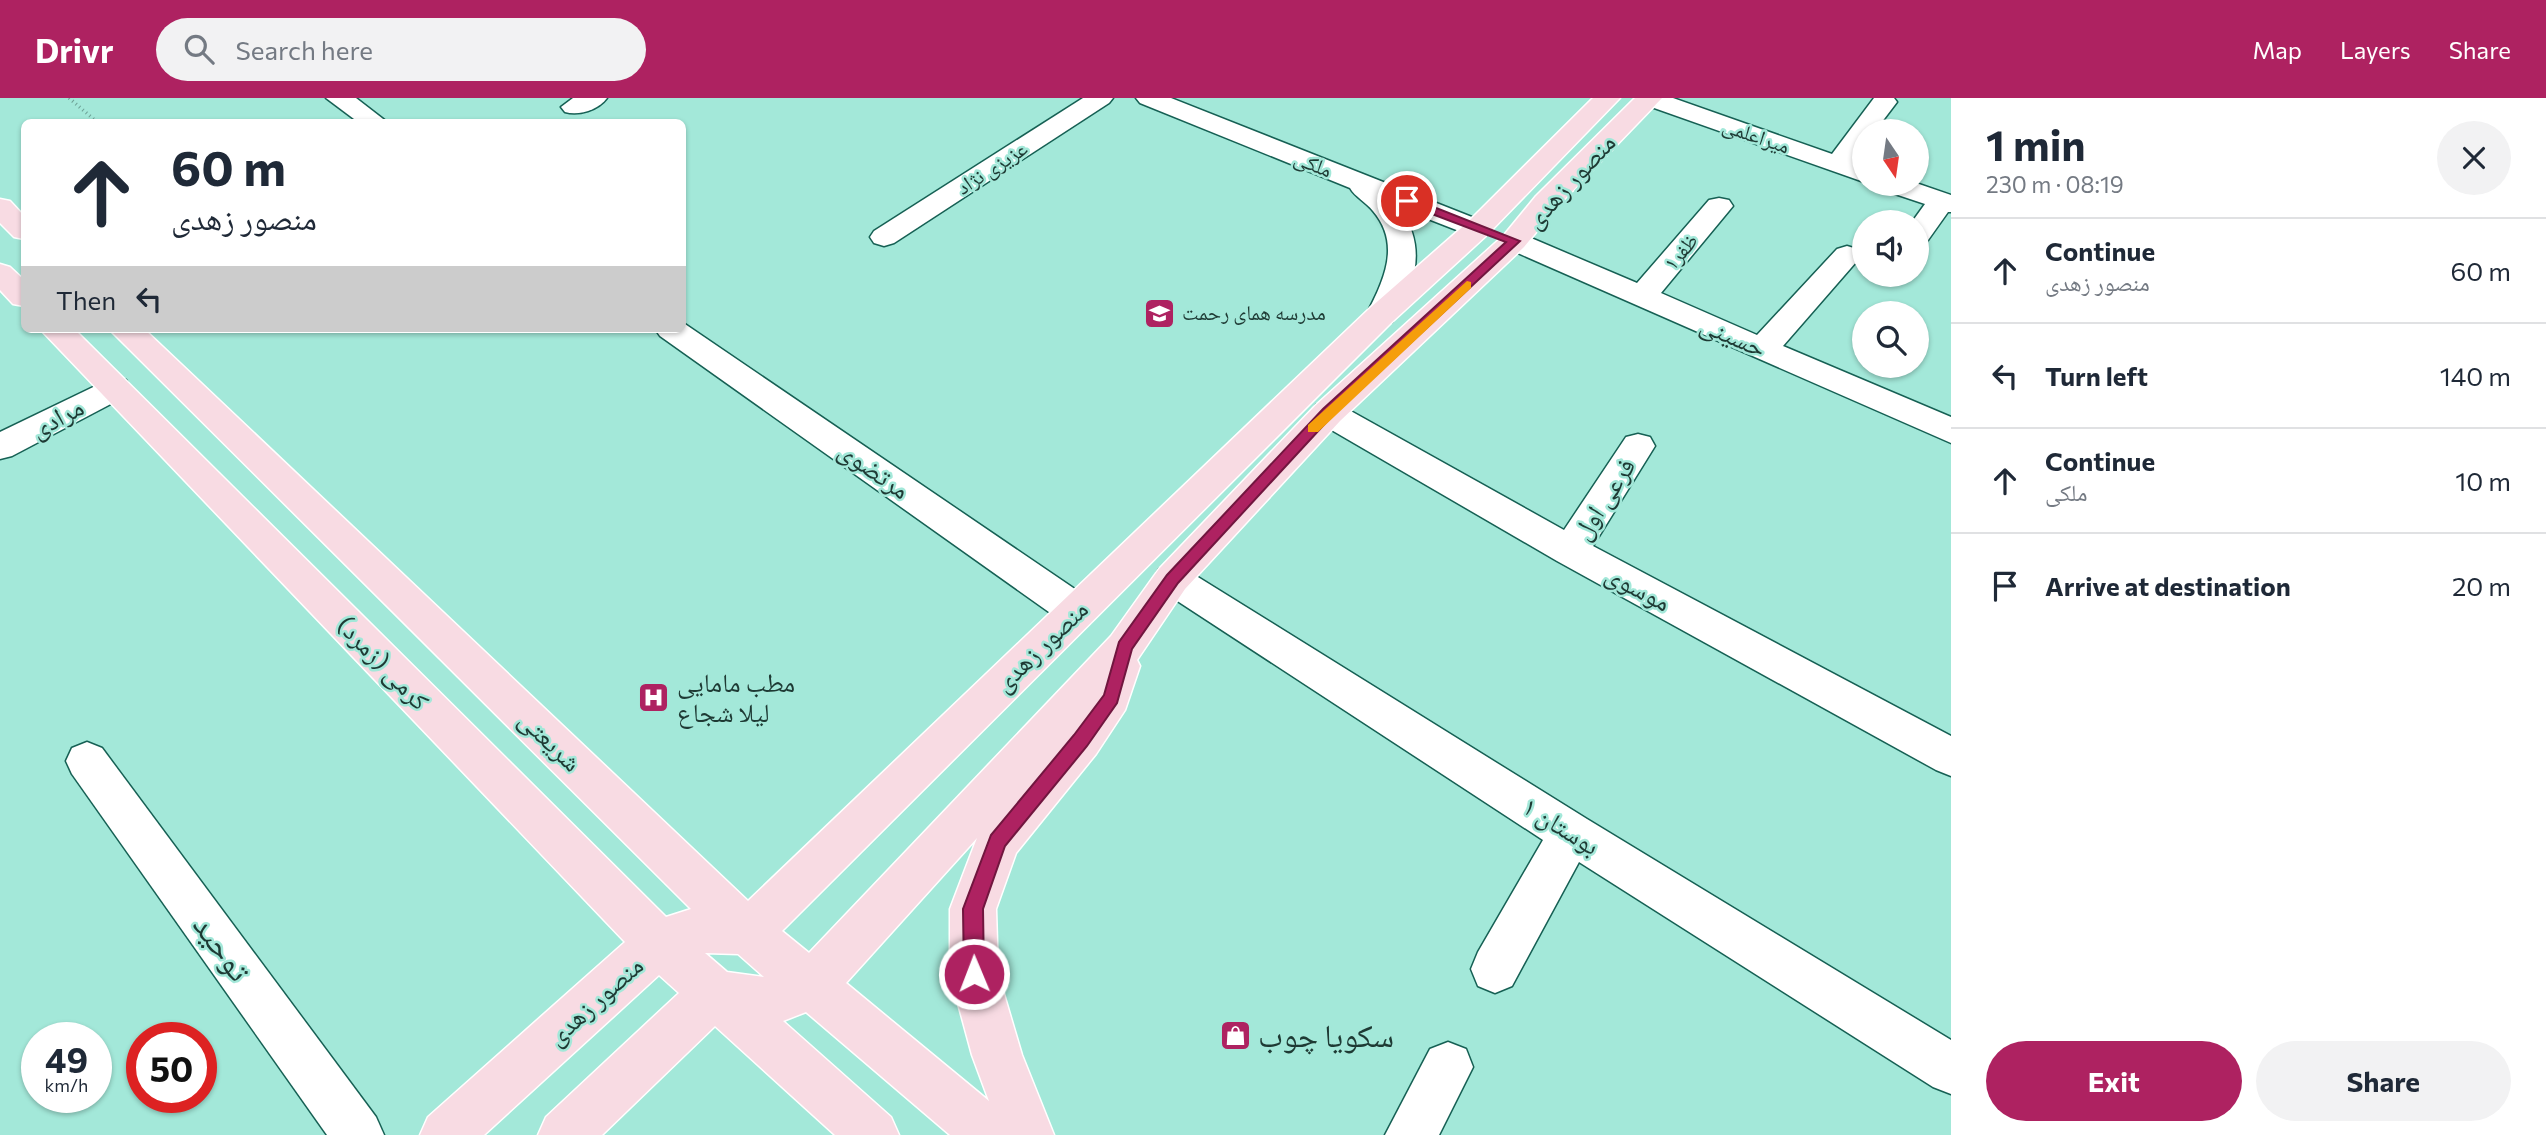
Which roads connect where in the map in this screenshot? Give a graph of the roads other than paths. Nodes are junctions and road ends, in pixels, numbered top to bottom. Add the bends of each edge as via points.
1 (338, 98) edge
2 (1100, 98) edge
3 (1149, 98) edge
4 (1607, 98) edge
5 (1649, 98) edge
6 (1884, 102) dead end
7 (370, 119) edge
8 (1838, 164) junction
9 (1852, 169) edge
10 (1336, 173) junction
11 (1927, 196) edge
12 (1546, 202) junction
13 (1947, 203) edge
14 (1719, 206) dead end
15 (0, 207) edge
16 (1929, 223) edge
17 (21, 228) edge
18 (1477, 229) junction
19 (884, 237) dead end
20 (1514, 241) junction
21 (1847, 255) dead end
22 (0, 273) edge
23 (1607, 282) junction
24 (21, 295) edge
25 (1642, 297) junction
26 (1381, 315) junction
27 (59, 333) edge
28 (129, 333) edge
29 (677, 333) edge
30 (1762, 349) junction
31 (160, 363) junction
32 (114, 388) junction
33 (1328, 413) junction
34 (1951, 431) edge
35 (1638, 446) dead end
36 (0, 447) edge
37 (1570, 551) junction
38 (1172, 579) junction
39 (1077, 611) junction
40 (1125, 647) junction
41 (1951, 757) edge
42 (87, 761) dead end
43 (1571, 833) junction
44 (748, 933) junction
45 (659, 943) junction
46 (1495, 969) dead end
47 (813, 984) junction
48 (715, 993) junction
49 (1448, 1067) dead end
50 (1951, 1069) edge
51 (358, 1135) edge
52 (446, 1135) edge
53 (564, 1135) edge
54 (873, 1135) edge
55 (990, 1135) edge
56 (1028, 1135) edge
57 (1411, 1135) edge

1 - 7 street
2 - 19 street, عزیزی نژاد
3 - 10 street, ملکی
4 - 18 main road, منصور زهدی
5 - 8 street, میراعلمی
5 - 12 main road, منصور زهدی
6 - 8 street
8 - 9 street, میراعلمی
10 - 18 street, ملکی
10 - 26 street via 1368,191 1390,213 1403,240 1402,270
11 - 13 street
12 - 20 main road, منصور زهدی
12 - 23 street via 1545,225 1575,260
13 - 16 street
14 - 25 street, ظفر۱
15 - 17 main road
18 - 20 main road
18 - 26 main road, منصور زهدی
20 - 23 street, حسینی
20 - 33 main road, منصور زهدی
21 - 30 street
22 - 24 main road
23 - 25 street, حسینی
25 - 30 street, حسینی
26 - 39 main road, منصور زهدی
27 - 32 main road, کرمی (زمرد)
28 - 31 main road, شریعتی
29 - 39 street, مرتضوی
30 - 34 street, حسینی
31 - 32 main road
31 - 44 main road, شریعتی
32 - 36 street, مرادی
32 - 45 main road, کرمی (زمرد)
33 - 37 street, موسوی
33 - 38 main road, منصور زهدی
35 - 37 street, فرعی اول
37 - 41 street, موسوی
38 - 40 main road, منصور زهدی
38 - 43 street, بوستان ۱
39 - 44 main road, منصور زهدی
40 - 47 main road, منصور زهدی
40 - 56 main road via 1111,698 998,841 973,909 974,974 997,1055
42 - 51 street, توحید
43 - 46 street
43 - 50 street, بوستان ۱
44 - 45 main road, منصور زهدی via 699,929
44 - 47 main road, شریعتی
45 - 48 main road, کرمی (زمرد)
45 - 52 main road, منصور زهدی
47 - 48 main road, منصور زهدی via 794,994 750,1003
47 - 55 main road, شریعتی
48 - 53 main road
48 - 54 main road
49 - 57 street

